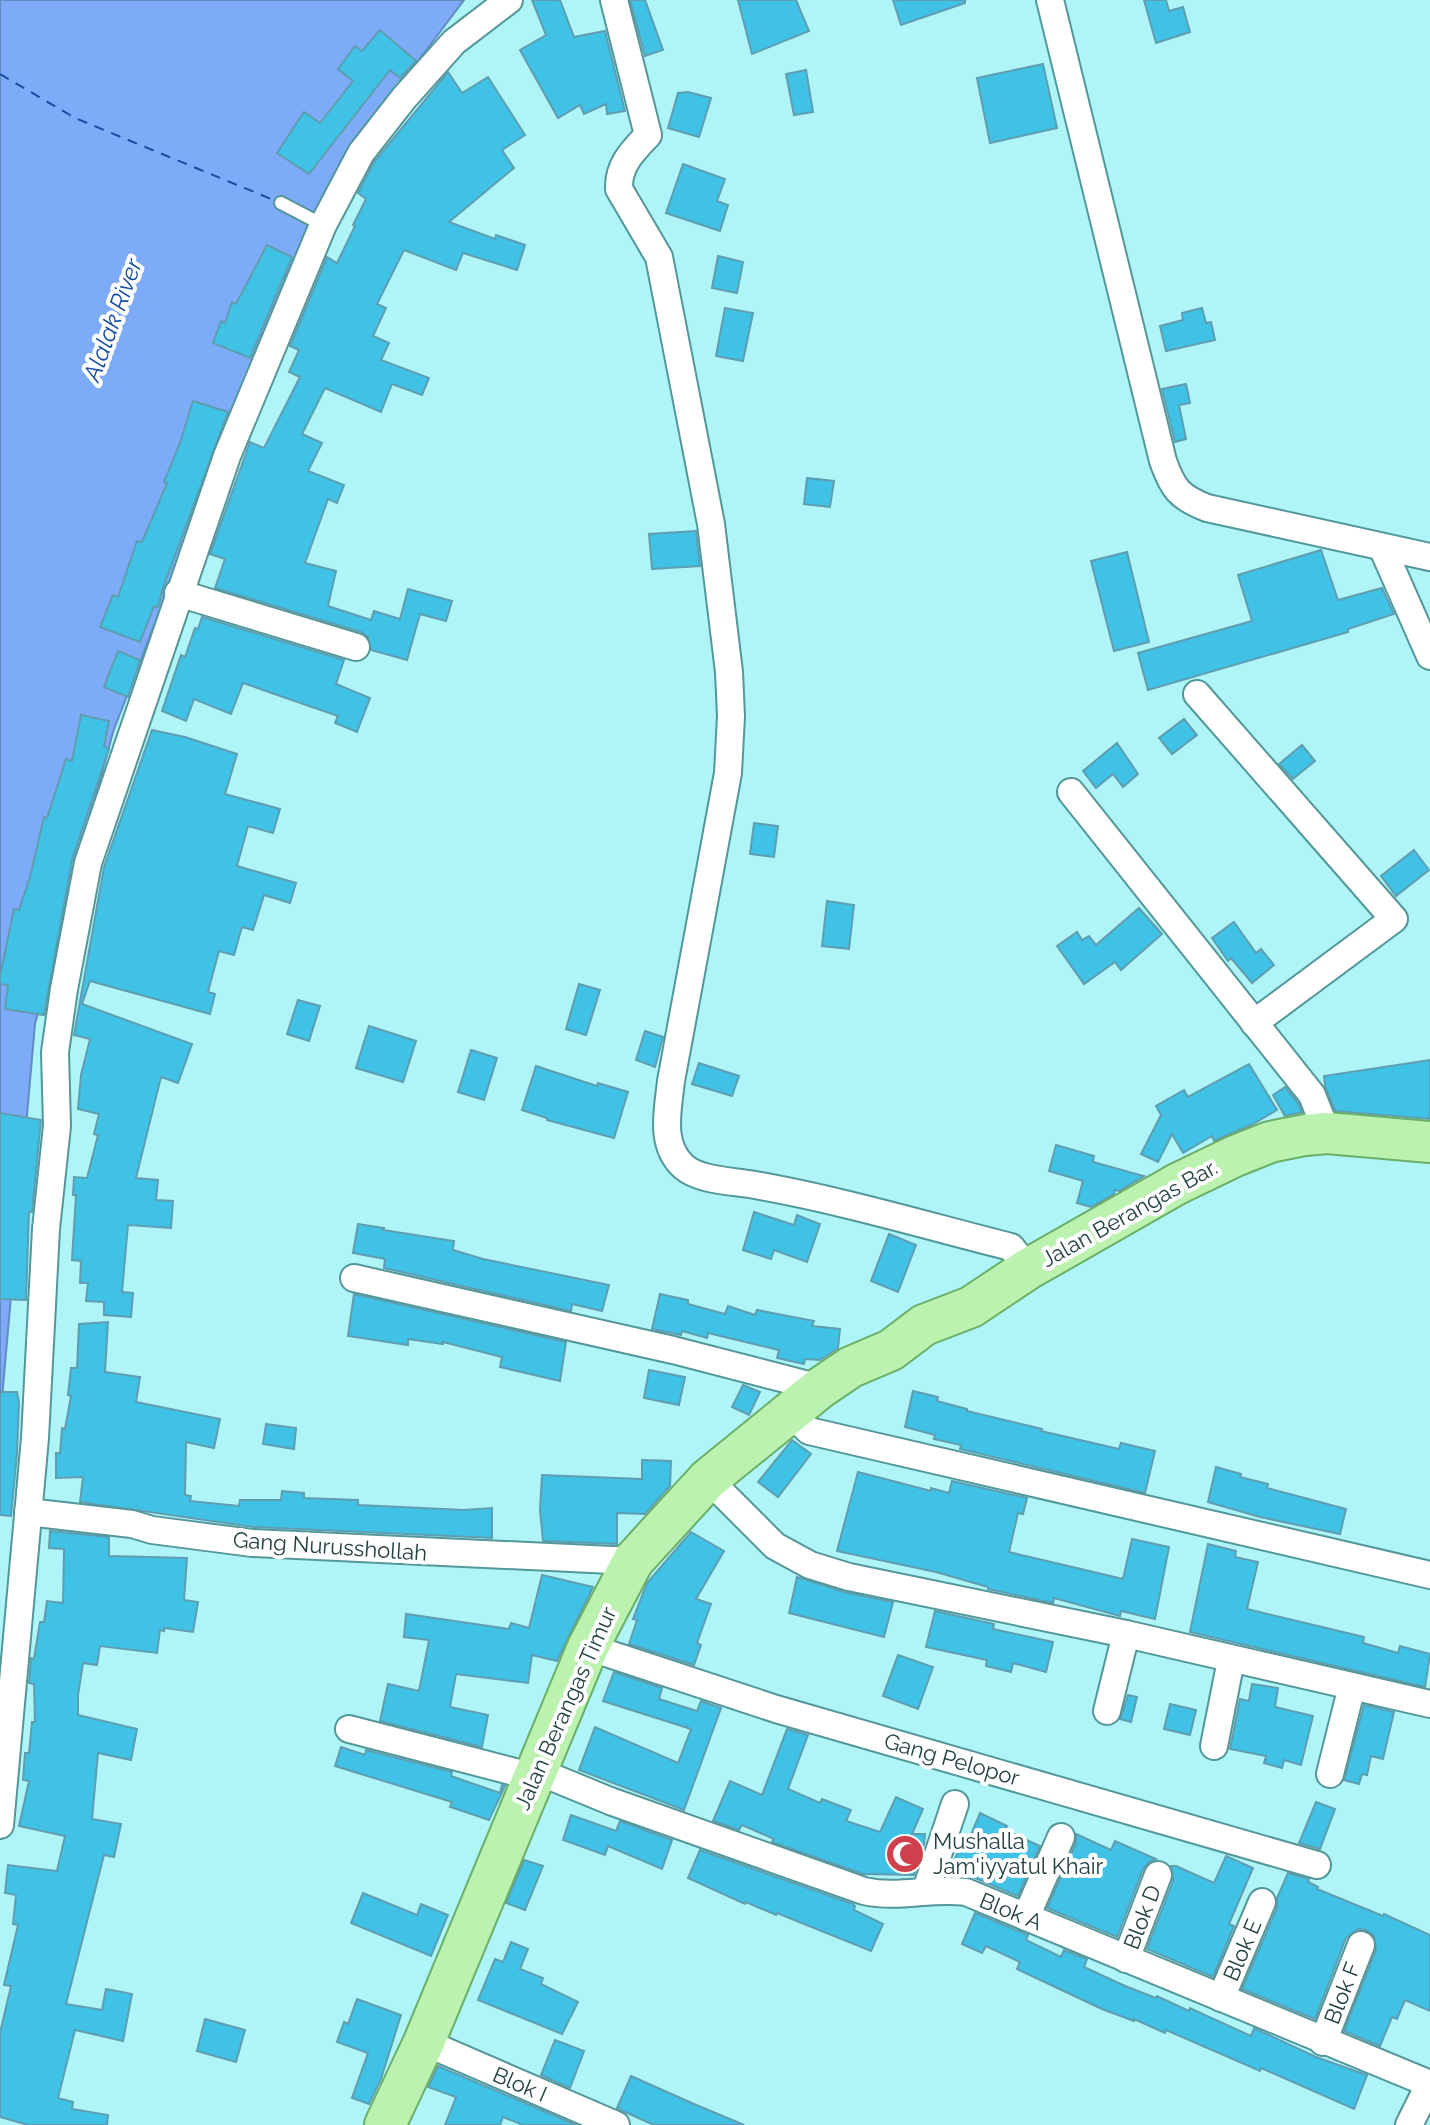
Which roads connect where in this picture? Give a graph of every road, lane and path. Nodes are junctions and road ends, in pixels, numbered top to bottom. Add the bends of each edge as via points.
1 (509, 0) edge
2 (614, 0) edge
3 (1050, 0) edge
4 (281, 203) dead end
5 (323, 225) junction
6 (1382, 547) junction
7 (1430, 557) edge
8 (178, 593) junction
9 (356, 647) dead end
10 (1430, 656) edge
11 (1197, 694) dead end
12 (1071, 792) dead end
13 (1254, 1023) junction
14 (1327, 1133) junction
15 (1430, 1142) edge
16 (1028, 1269) junction
17 (354, 1278) dead end
18 (821, 1389) junction
19 (708, 1479) junction
20 (28, 1512) junction
21 (633, 1561) junction
22 (1430, 1575) edge
23 (1126, 1634) junction
24 (588, 1647) junction
25 (1231, 1660) junction
26 (1352, 1686) junction
27 (1430, 1704) edge
28 (1107, 1711) dead end
29 (349, 1729) dead end
30 (1214, 1746) dead end
31 (535, 1774) junction
32 (1330, 1774) dead end
33 (955, 1804) dead end
34 (0, 1825) edge
35 (1061, 1837) dead end
36 (1317, 1865) dead end
37 (1158, 1875) dead end
38 (926, 1890) junction
39 (1262, 1902) dead end
40 (1026, 1917) junction
41 (1361, 1945) dead end
42 (1126, 1959) junction
43 (1221, 1998) junction
44 (424, 2042) junction
45 (1323, 2042) junction
46 (1430, 2084) edge
47 (389, 2124) edge
48 (616, 2125) edge
49 (1409, 2125) edge

1 - 5 street via 454,42 404,98 361,153
2 - 16 street via 648,135 627,158 618,176 619,189 659,257 711,524 729,672 728,773 671,1081 666,1125 671,1149 687,1170 793,1191 1011,1247
3 - 6 street via 1163,461 1176,489 1207,508
4 - 5 lane
5 - 8 street via 227,456
6 - 7 street
6 - 10 street
8 - 9 street
8 - 20 street via 88,863 64,989 55,1052 57,1126
11 - 13 street via 1394,919
12 - 13 street
13 - 14 street via 1312,1095
14 - 15 main road, Jalan Berangas Bar.
14 - 16 main road, Jalan Berangas Bar. via 1285,1138 1235,1156
16 - 18 main road, Jalan Berangas Bar. via 971,1307 924,1325
17 - 18 street
18 - 19 main road, Jalan Berangas Timur
18 - 22 street via 809,1431
19 - 21 main road, Jalan Berangas Timur
19 - 23 street via 775,1546 810,1565
20 - 21 street, Gang Nurusshollah via 252,1543
20 - 34 street
21 - 24 main road, Jalan Berangas Timur
23 - 25 street
23 - 28 street
24 - 31 main road, Jalan Berangas Timur
24 - 36 street, Gang Pelopor via 776,1709
25 - 26 street
25 - 30 street
26 - 27 street
26 - 32 street
29 - 31 street, Blok A
31 - 38 street, Blok A via 864,1891 880,1895
31 - 44 main road, Jalan Berangas Timur
33 - 38 street
35 - 40 street
37 - 42 street, Blok D
38 - 40 street, Blok A via 966,1892
39 - 43 street, Blok E
40 - 42 street, Blok A
41 - 45 street, Blok F
42 - 43 street, Blok A
43 - 45 street, Blok A
44 - 47 main road, Jalan Berangas Timur
44 - 48 street, Blok I
45 - 46 street, Blok A
46 - 49 street

